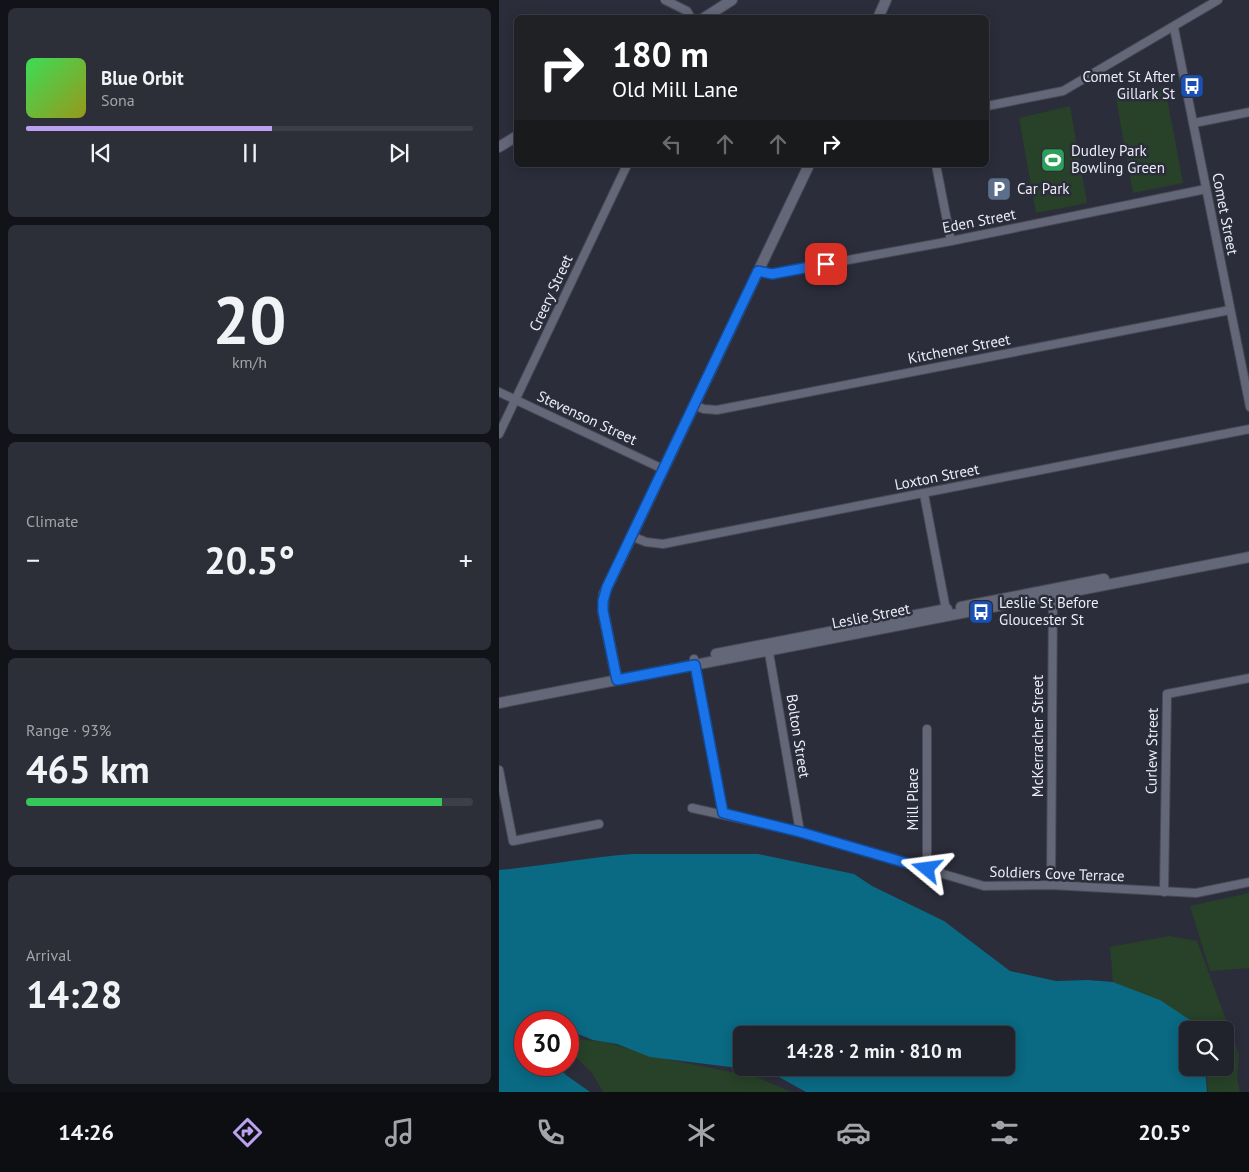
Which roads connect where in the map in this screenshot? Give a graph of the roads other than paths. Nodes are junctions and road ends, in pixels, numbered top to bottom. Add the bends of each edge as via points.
1 (665, 0) edge
2 (732, 0) edge
3 (886, 0) edge
4 (1218, 0) edge
5 (689, 15) edge
6 (709, 15) edge
7 (879, 15) edge
8 (1174, 28) junction
9 (989, 106) edge
10 (1249, 112) edge
11 (1194, 123) junction
12 (514, 138) edge
13 (499, 147) edge
14 (626, 167) edge
15 (808, 167) edge
16 (936, 167) edge
17 (1206, 189) junction
18 (951, 241) junction
19 (758, 271) junction
20 (1230, 310) junction
21 (499, 392) edge
22 (516, 399) junction
23 (693, 405) junction
24 (1249, 407) edge
25 (1249, 429) edge
26 (499, 434) edge
27 (663, 469) junction
28 (924, 494) junction
29 (631, 536) junction
30 (1249, 550) edge
31 (1249, 557) edge
32 (1053, 592) junction
33 (946, 613) junction
34 (769, 648) junction
35 (694, 662) junction
36 (617, 677) junction
37 (1249, 678) edge
38 (499, 696) edge
39 (499, 703) edge
40 (927, 728) dead end
41 (499, 770) edge
42 (692, 808) dead end
43 (723, 813) junction
44 (599, 824) dead end
45 (800, 832) junction
46 (927, 869) junction
47 (1249, 882) edge
48 (1051, 885) junction
49 (1163, 892) junction

1 - 5 street
2 - 6 street
3 - 7 street
4 - 8 street
8 - 9 street via 1063,91
8 - 11 street, Comet Street
10 - 11 street
11 - 17 street, Comet Street
12 - 13 street
14 - 22 street, Creery Street
15 - 19 street
16 - 18 street
17 - 18 street, Eden Street
17 - 20 street, Comet Street
18 - 19 street, Eden Street via 772,274
19 - 23 street
20 - 23 street, Kitchener Street via 717,410
20 - 24 street, Comet Street
21 - 22 street, Stevenson Street
22 - 26 street, Creery Street
22 - 27 street, Stevenson Street
23 - 27 street
25 - 28 street, Loxton Street
27 - 29 street
28 - 29 street, Loxton Street via 663,544
28 - 33 street
29 - 36 street via 603,601
30 - 32 street, Leslie Street
31 - 32 street, Leslie Street
32 - 33 street, Leslie Street
32 - 48 street, McKerracher Street
33 - 34 street, Leslie Street
34 - 35 street, Leslie Street
34 - 45 street, Bolton Street
35 - 36 street, Leslie Street
35 - 43 street
36 - 38 street, Leslie Street
36 - 39 street, Leslie Street
37 - 49 street, Curlew Street via 1167,694
40 - 46 street, Mill Place
41 - 44 street via 513,841
42 - 43 street, Soldiers Cove Terrace
43 - 45 street, Soldiers Cove Terrace
45 - 46 street, Soldiers Cove Terrace
46 - 48 street, Soldiers Cove Terrace via 984,886
47 - 49 street, Soldiers Cove Terrace via 1195,893
48 - 49 street, Soldiers Cove Terrace

